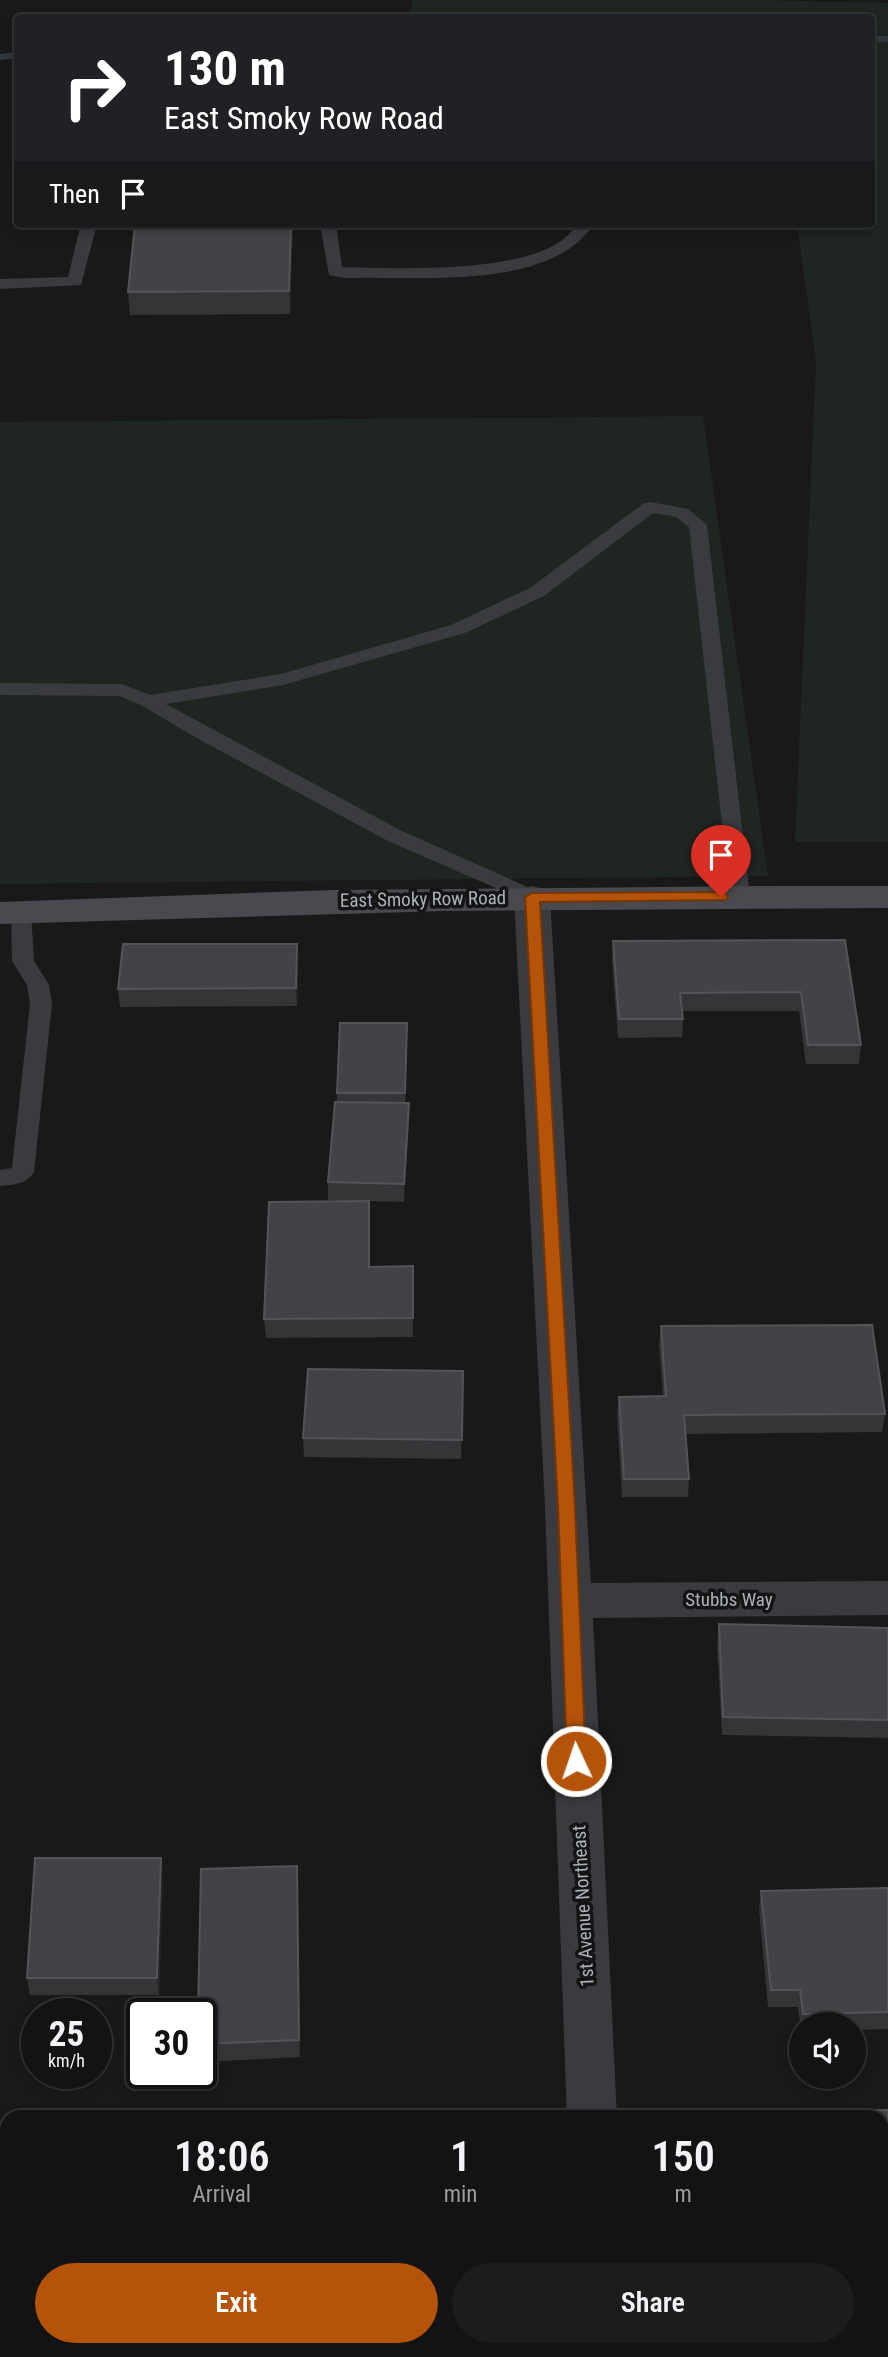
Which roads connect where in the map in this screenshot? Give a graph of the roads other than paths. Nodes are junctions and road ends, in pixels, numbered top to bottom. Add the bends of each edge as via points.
1 (88, 228) edge
2 (329, 228) edge
3 (583, 228) edge
4 (0, 284) edge
5 (0, 689) edge
6 (148, 701) junction
7 (532, 897) junction
8 (740, 897) junction
9 (888, 897) edge
10 (10, 913) edge
11 (6, 1178) edge
12 (888, 1598) edge
13 (570, 1601) junction
14 (592, 2110) edge

1 - 4 lane via 75,282
2 - 3 lane via 335,272 508,266 558,250
5 - 6 lane via 122,690
6 - 7 lane via 393,835
6 - 8 lane via 283,679 458,629 537,592 650,508 682,513 698,525
7 - 8 street, East Smoky Row Road
7 - 10 street, East Smoky Row Road
7 - 13 street, 1st Avenue Northeast
8 - 9 street, East Smoky Row Road
10 - 11 lane via 41,1004 23,1171
12 - 13 street, Stubbs Way
13 - 14 street, 1st Avenue Northeast

